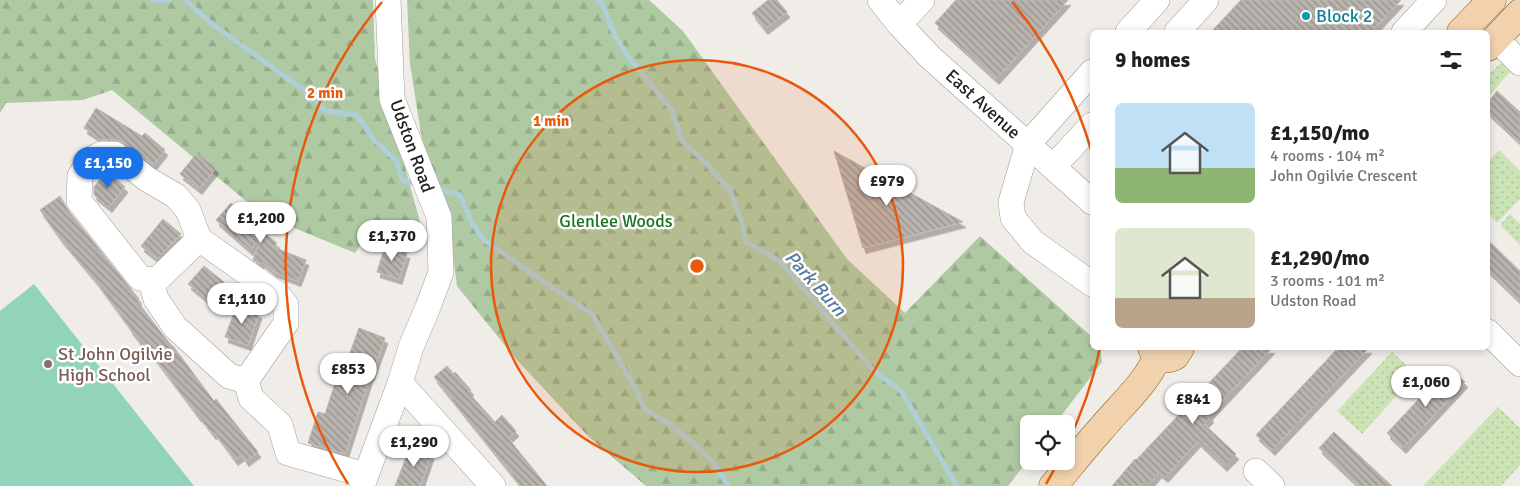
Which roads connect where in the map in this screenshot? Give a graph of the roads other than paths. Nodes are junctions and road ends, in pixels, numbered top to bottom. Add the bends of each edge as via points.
1 (388, 0) edge
2 (880, 0) edge
3 (922, 0) edge
4 (1156, 0) edge
5 (1206, 0) edge
6 (1434, 0) edge
7 (1492, 0) edge
8 (1520, 13) edge
9 (900, 24) junction
10 (1130, 30) edge
11 (1178, 30) edge
12 (1406, 30) edge
13 (1463, 30) edge
14 (1492, 43) edge
15 (1520, 63) edge
16 (1090, 74) edge
17 (1090, 127) edge
18 (1028, 144) junction
19 (1053, 167) junction
20 (1090, 200) edge
21 (199, 239) junction
22 (151, 280) junction
23 (1090, 283) edge
24 (1490, 334) edge
25 (1169, 350) edge
26 (1520, 364) edge
27 (246, 381) junction
28 (400, 383) junction
29 (364, 481) edge
30 (493, 486) edge
31 (1053, 486) edge

1 - 28 street, Udston Road via 392,98 439,216 441,272
2 - 9 street, East Avenue
3 - 9 street
4 - 10 street
5 - 11 street
6 - 12 street
7 - 13 main road
8 - 14 main road
9 - 18 street, East Avenue via 930,57
14 - 15 street
16 - 18 street
17 - 19 street
18 - 19 street, East Avenue
18 - 23 street via 1011,202 1013,218 1033,242
19 - 20 street, East Avenue
21 - 22 street via 160,276
21 - 22 street via 188,210 176,196 146,180 115,154 100,154 90,160 80,176 79,201 140,278
21 - 27 street via 276,294 286,305 286,323
22 - 27 street via 156,300 175,327 229,376
24 - 26 street
25 - 31 main road
27 - 29 street via 251,398 280,425 288,453
28 - 29 street, Udston Road
28 - 30 street

